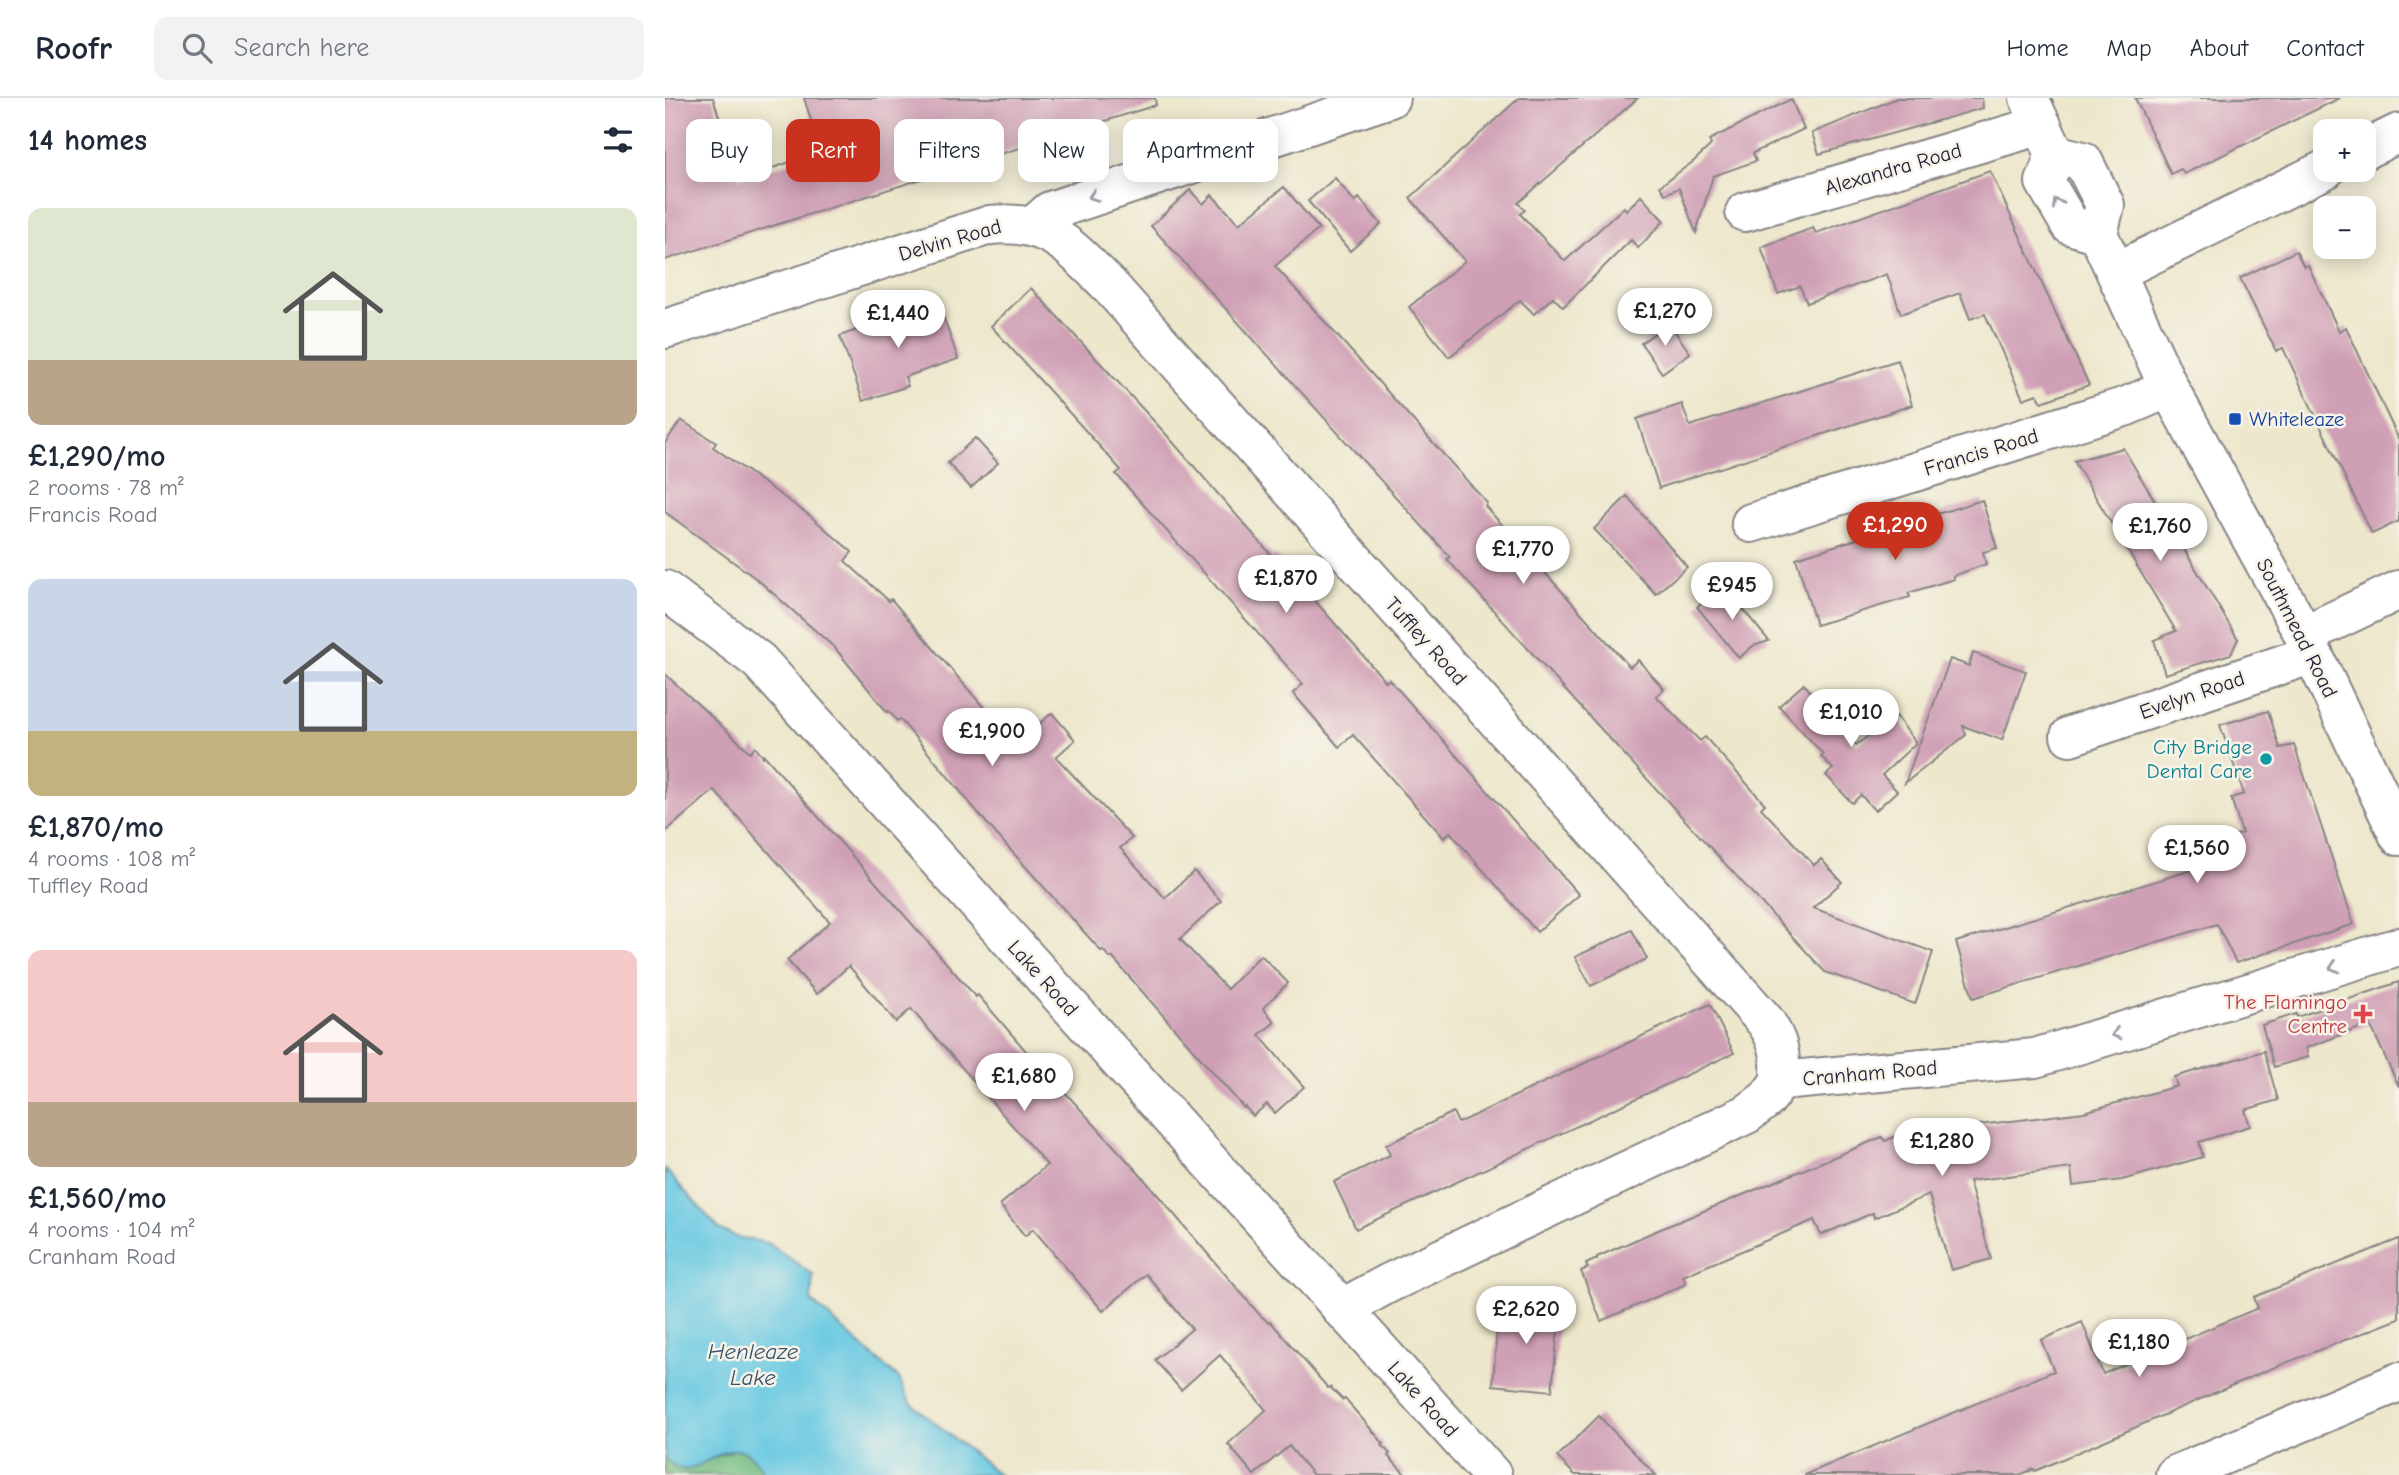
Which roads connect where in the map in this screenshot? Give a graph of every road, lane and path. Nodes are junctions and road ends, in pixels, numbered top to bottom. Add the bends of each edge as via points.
1 (1390, 98) edge
2 (2042, 126) edge
3 (2399, 133) edge
4 (2376, 144) edge
5 (2313, 175) edge
6 (1745, 212) dead end
7 (1033, 226) junction
8 (2116, 272) junction
9 (665, 329) edge
10 (2169, 388) junction
11 (1751, 523) dead end
12 (665, 590) edge
13 (2399, 590) edge
14 (2309, 645) junction
15 (2070, 736) dead end
16 (2399, 836) edge
17 (2399, 947) edge
18 (1780, 1081) junction
19 (1341, 1309) junction
20 (2399, 1382) edge
21 (1492, 1475) edge
22 (2175, 1475) edge

1 -> 7 street, Delvin Road via 1050,211
2 - 6 street, Alexandra Road
2 - 8 street, Southmead Road via 2086,164 2105,205 2098,234
3 - 4 street
5 - 8 street
7 - 9 street, Delvin Road via 990,225
7 - 18 street, Tuffley Road via 1060,238 1107,283 1765,1021 1777,1039
8 - 10 street, Southmead Road
10 - 11 street, Francis Road via 2127,406
10 - 14 street, Southmead Road
12 - 19 street, Lake Road via 759,661
13 - 14 street, Evelyn Road
14 - 15 street, Evelyn Road
14 - 16 street, Southmead Road
17 -> 18 street, Cranham Road via 2035,1058
18 - 19 street, Cranham Road via 1767,1099 1747,1114
19 - 21 street, Lake Road
20 - 22 street

